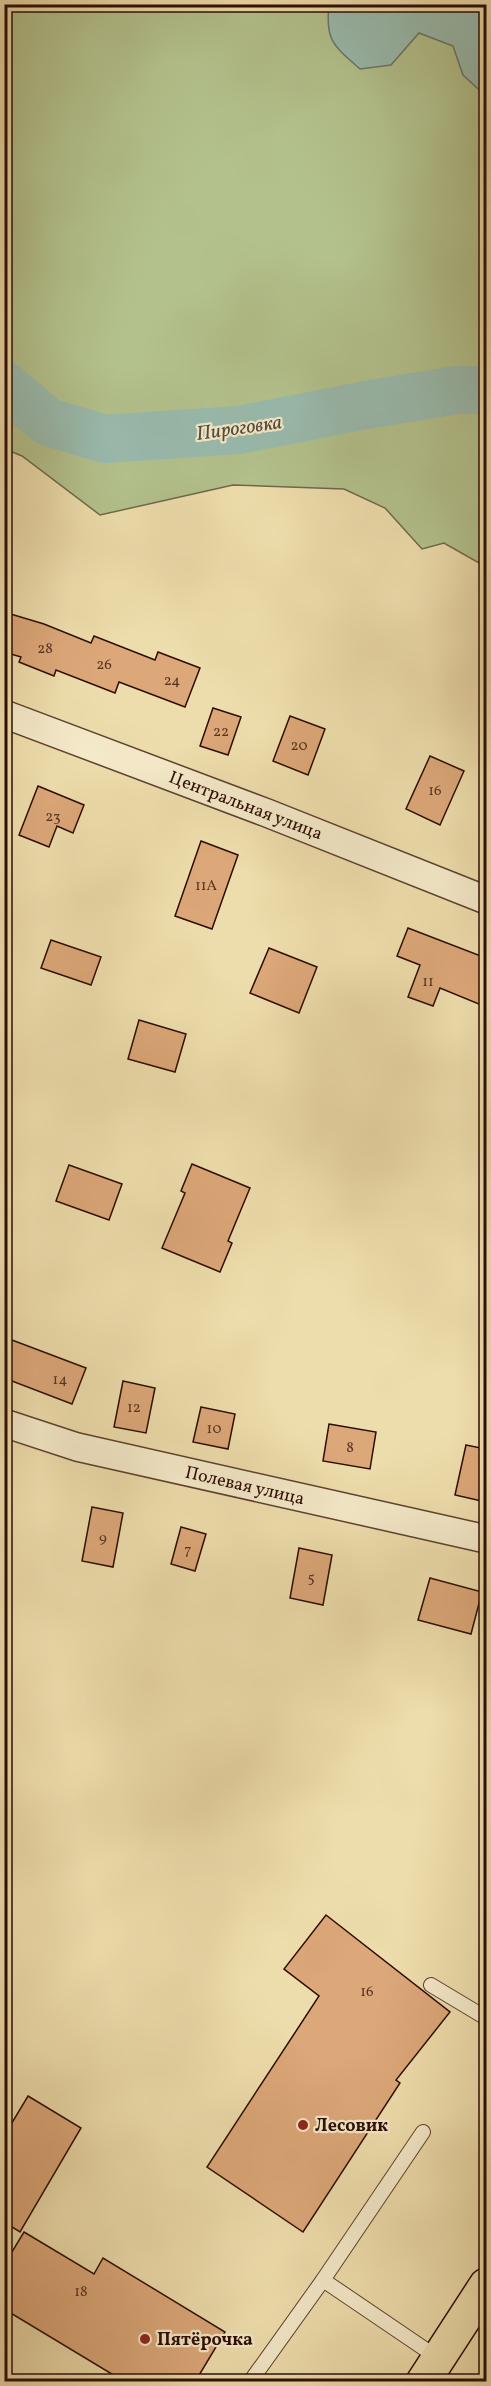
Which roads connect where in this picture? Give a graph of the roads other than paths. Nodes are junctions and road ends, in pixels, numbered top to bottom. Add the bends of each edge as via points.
1 (4, 714) edge
2 (486, 900) edge
3 (4, 1423) edge
4 (486, 1539) edge
5 (430, 1985) dead end
6 (486, 2018) edge
7 (423, 2132) dead end
8 (323, 2280) junction
9 (486, 2284) edge
10 (431, 2370) edge
11 (250, 2382) edge

1 - 2 street, Центральная улица
3 - 4 street, Полевая улица via 77,1447
5 - 6 lane
7 - 8 lane
8 - 10 lane
8 - 11 lane
9 - 10 main road

